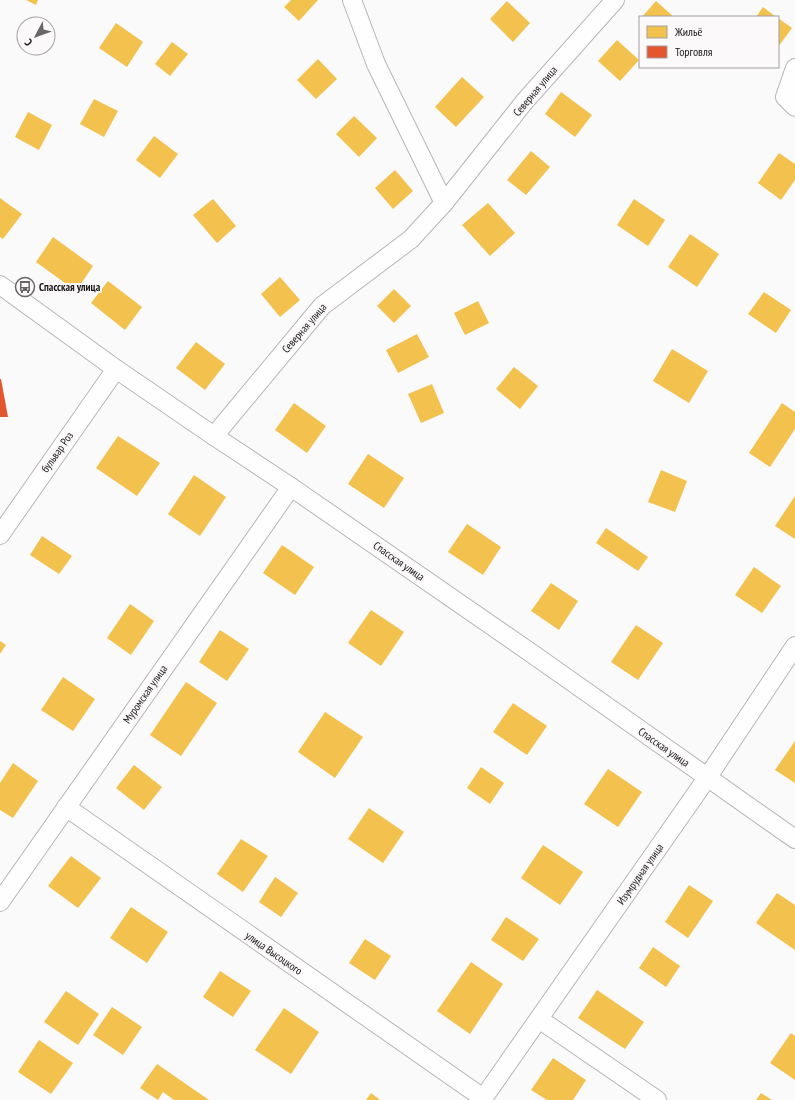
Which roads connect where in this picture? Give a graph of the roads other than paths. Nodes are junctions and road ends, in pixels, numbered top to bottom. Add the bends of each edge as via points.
1 (352, 0) edge
2 (615, 0) edge
3 (795, 68) edge
4 (795, 107) edge
5 (444, 203) junction
6 (0, 286) edge
7 (116, 369) junction
8 (214, 436) junction
9 (291, 487) junction
10 (0, 534) edge
11 (795, 646) edge
12 (707, 778) junction
13 (66, 807) junction
14 (795, 839) edge
15 (0, 902) edge
16 (539, 1019) junction
17 (482, 1099) edge
18 (657, 1100) edge

1 - 5 street via 376,64
2 - 5 street, Северная улица via 525,101
3 - 4 street via 785,97
5 - 8 street, Северная улица via 411,239 322,306
6 - 7 street, Спасская улица
7 - 8 street, Спасская улица
7 - 10 street, бульвар Роз
8 - 9 street, Спасская улица
9 - 12 street, Спасская улица
9 - 13 street, Муромская улица
11 - 12 street, Изумрудная улица
12 - 14 street, Спасская улица
12 - 16 street, Изумрудная улица
13 - 15 street, Муромская улица
13 - 17 street, улица Высоцкого
16 - 17 street, Изумрудная улица
16 - 18 street

